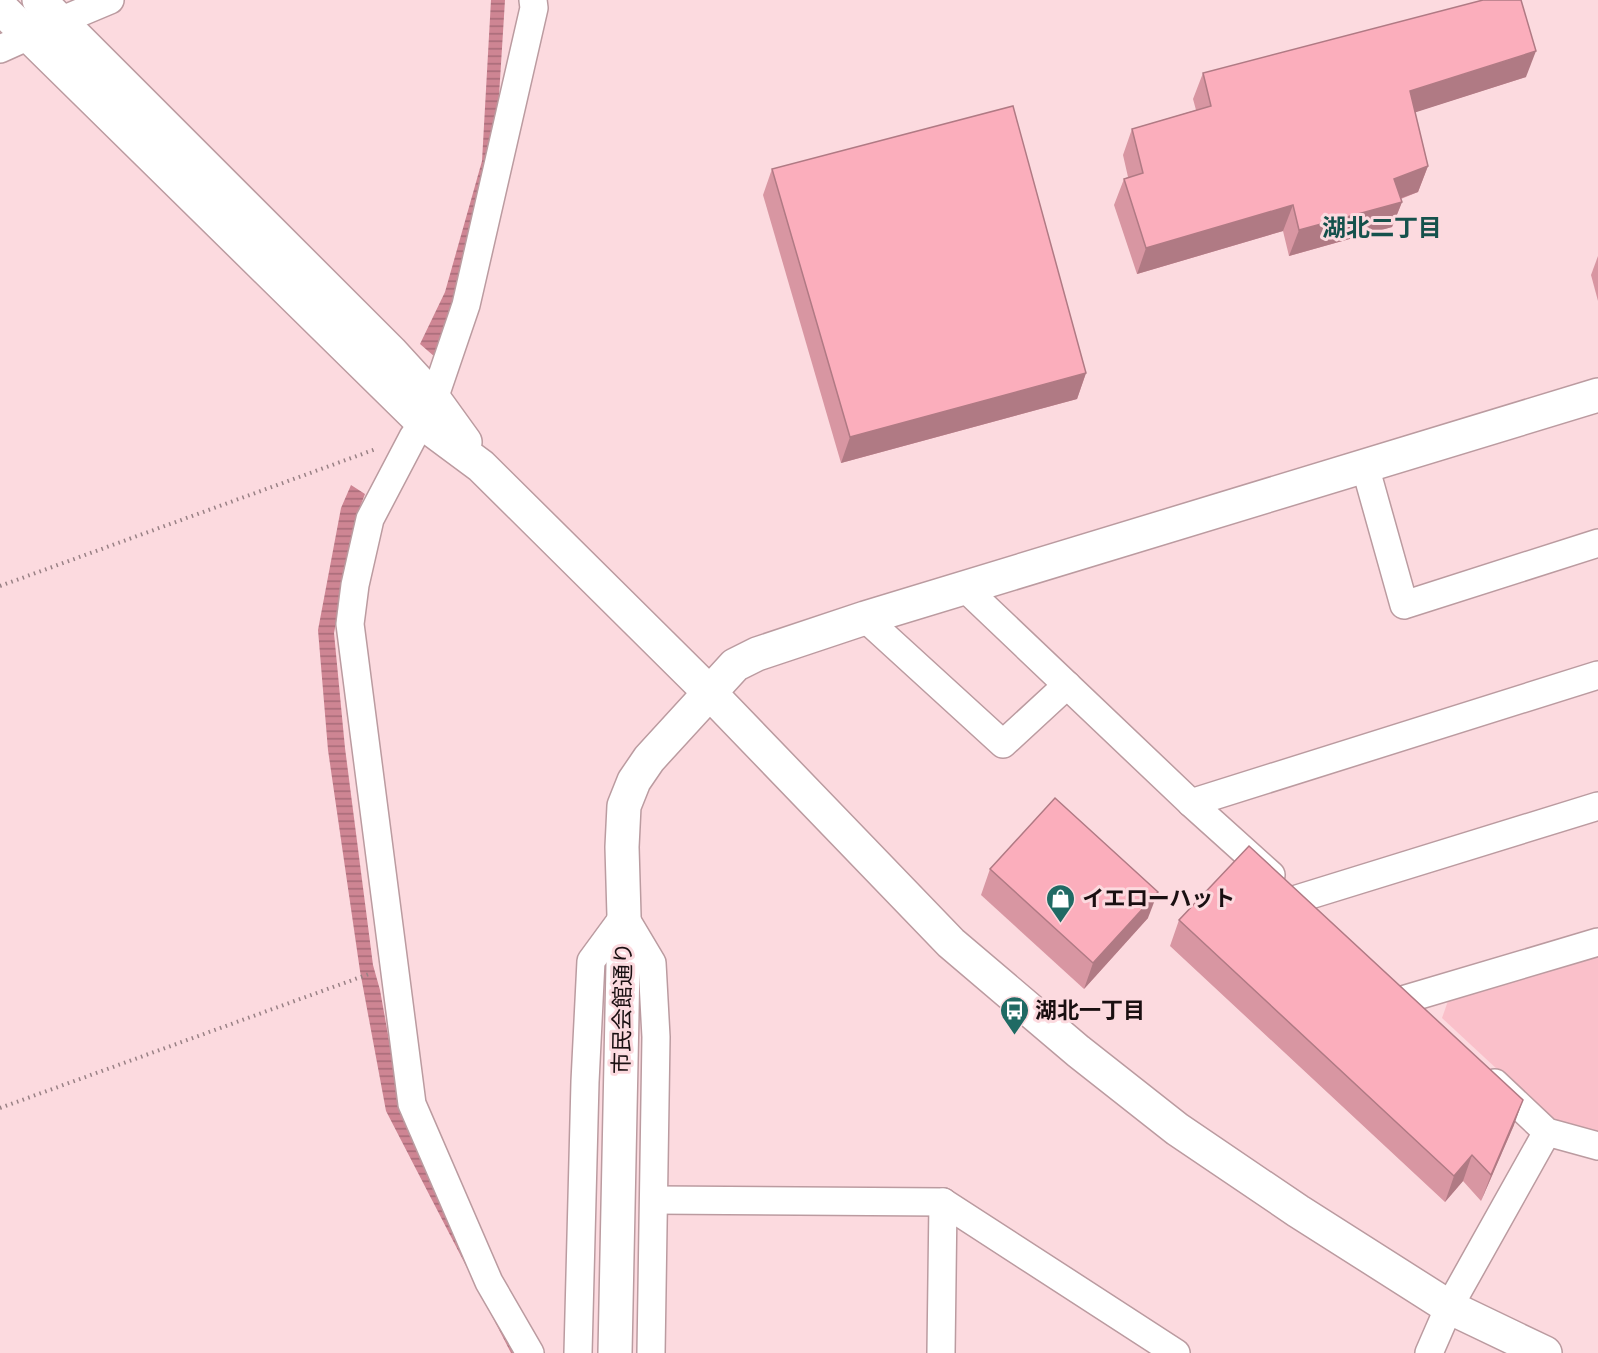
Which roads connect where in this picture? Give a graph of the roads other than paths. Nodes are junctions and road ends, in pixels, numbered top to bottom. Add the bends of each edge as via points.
1 (110, 0) edge
2 (533, 0) edge
3 (0, 7) edge
4 (49, 11) edge
5 (23, 44) edge
6 (1598, 395) edge
7 (424, 419) junction
8 (1365, 466) junction
9 (1598, 543) edge
10 (965, 588) junction
11 (865, 618) junction
12 (1598, 675) edge
13 (1067, 684) junction
14 (709, 692) junction
15 (1191, 803) junction
16 (1598, 806) edge
17 (624, 916) junction
18 (1598, 942) edge
19 (1406, 1000) edge
20 (1481, 1070) edge
21 (1547, 1132) junction
22 (1598, 1146) edge
23 (654, 1200) junction
24 (943, 1202) junction
25 (1449, 1307) junction
26 (1162, 1348) edge
27 (530, 1353) edge
28 (578, 1353) edge
29 (615, 1353) edge
30 (651, 1353) edge
31 (941, 1353) edge
32 (1429, 1353) edge
33 (1545, 1353) edge

1 - 4 street
2 - 7 street via 466,306
3 - 5 street
4 - 5 street
4 - 7 street via 391,352
5 - 7 street
6 - 8 street, 市民会館通り
7 - 14 street via 481,466
7 - 27 street via 370,519 350,624 412,1104 489,1282
8 - 9 street via 1404,605
8 - 10 street, 市民会館通り
10 - 11 street, 市民会館通り
10 - 13 street
11 - 13 street via 1003,744
11 - 14 street, 市民会館通り via 757,654 735,665
12 - 15 street
13 - 15 street
14 - 17 street, 市民会館通り via 649,759 624,806
14 - 25 street via 951,943 1078,1051 1186,1135
15 - 16 street via 1305,907
17 - 23 street via 652,963 656,1037
17 - 28 street via 591,961
17 - 29 street, 市民会館通り
18 - 19 street
20 - 21 street
21 - 22 street
21 - 25 street
23 - 24 street
23 - 30 street
24 - 26 street
24 - 31 street
25 - 32 street
25 - 33 street

